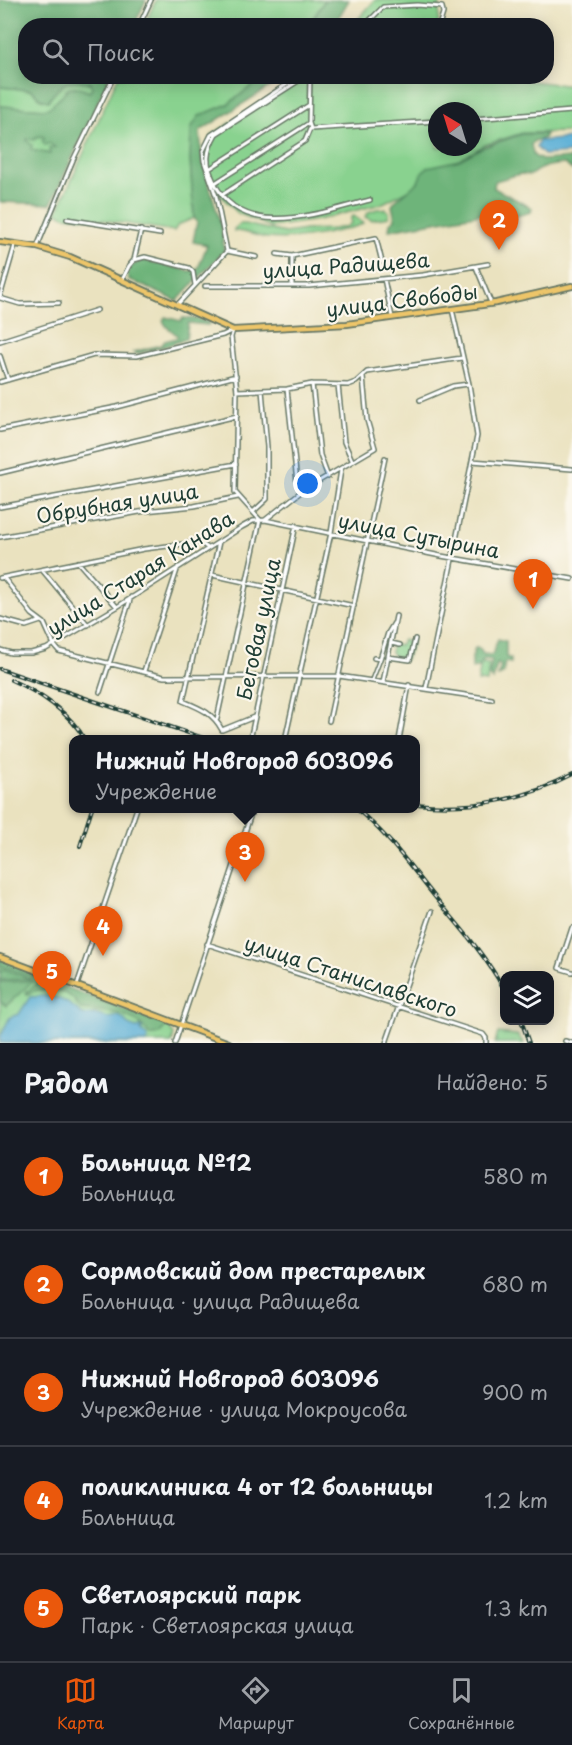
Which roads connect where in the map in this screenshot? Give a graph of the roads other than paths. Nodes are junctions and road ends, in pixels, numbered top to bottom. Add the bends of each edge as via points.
1 (151, 0) edge
2 (143, 18) edge
3 (372, 18) edge
4 (442, 18) edge
5 (110, 84) edge
6 (287, 84) edge
7 (298, 84) edge
8 (309, 84) edge
9 (310, 104) junction
10 (572, 111) edge
11 (482, 118) edge
12 (428, 122) edge
13 (309, 123) junction
14 (310, 129) junction
15 (209, 169) junction
16 (215, 183) junction
17 (222, 195) junction
18 (370, 200) dead end
19 (67, 219) dead end
20 (141, 230) junction
21 (160, 234) dead end
22 (0, 242) edge
23 (15, 243) junction
24 (38, 247) junction
25 (228, 250) junction
26 (278, 254) dead end
27 (292, 255) junction
28 (256, 257) dead end
29 (134, 260) junction
30 (382, 262) dead end
31 (488, 264) dead end
32 (476, 267) junction
33 (384, 279) junction
34 (122, 280) junction
35 (195, 286) junction
36 (205, 286) dead end
37 (292, 286) junction
38 (572, 286) edge
39 (0, 297) edge
40 (59, 303) dead end
41 (491, 303) junction
42 (177, 305) junction
43 (452, 309) junction
44 (97, 310) dead end
45 (392, 317) junction
46 (233, 330) junction
47 (0, 341) edge
48 (0, 357) edge
49 (462, 358) junction
50 (236, 376) junction
51 (362, 376) junction
52 (8, 380) junction
53 (0, 382) edge
54 (356, 382) junction
55 (312, 384) junction
56 (469, 384) junction
57 (338, 385) junction
58 (364, 385) junction
59 (287, 389) junction
60 (262, 390) junction
61 (237, 391) junction
62 (420, 400) dead end
63 (237, 416) junction
64 (0, 430) edge
65 (385, 458) dead end
66 (352, 460) junction
67 (472, 461) junction
68 (236, 464) junction
69 (572, 469) edge
70 (341, 470) junction
71 (0, 473) edge
72 (328, 477) junction
73 (302, 491) junction
74 (238, 497) junction
75 (0, 507) edge
76 (254, 512) junction
77 (260, 520) junction
78 (265, 520) junction
79 (296, 525) junction
80 (331, 533) junction
81 (0, 537) edge
82 (368, 541) junction
83 (219, 542) junction
84 (208, 548) junction
85 (452, 558) junction
86 (78, 562) junction
87 (178, 567) junction
88 (42, 570) junction
89 (212, 575) junction
90 (12, 576) junction
91 (2, 578) edge
92 (572, 579) edge
93 (9, 582) junction
94 (247, 582) junction
95 (282, 591) junction
96 (131, 597) junction
97 (316, 599) junction
98 (354, 606) junction
99 (117, 607) junction
100 (396, 616) dead end
101 (0, 619) edge
102 (42, 621) junction
103 (395, 622) junction
104 (88, 625) junction
105 (415, 639) dead end
106 (391, 643) junction
107 (54, 645) junction
108 (400, 645) dead end
109 (0, 650) edge
110 (388, 657) junction
111 (374, 658) dead end
112 (380, 659) junction
113 (110, 664) junction
114 (144, 671) junction
115 (299, 675) junction
116 (227, 676) junction
117 (263, 676) junction
118 (339, 676) junction
119 (190, 677) junction
120 (372, 680) junction
121 (383, 682) junction
122 (409, 685) junction
123 (426, 688) junction
124 (100, 692) dead end
125 (492, 699) dead end
126 (254, 717) junction
127 (217, 719) junction
128 (329, 721) dead end
129 (250, 735) edge
130 (286, 735) edge
131 (400, 735) edge
132 (135, 813) edge
133 (251, 813) edge
134 (432, 911) dead end
135 (572, 928) edge
136 (207, 944) junction
137 (0, 957) edge
138 (572, 972) edge
139 (76, 985) junction
140 (399, 1007) junction
141 (181, 1026) junction
142 (565, 1041) dead end
143 (572, 1042) edge
144 (175, 1043) edge
145 (229, 1043) edge
146 (386, 1043) edge
147 (486, 1043) edge

1 - 2 street
3 - 4 street via 383,7 417,5 442,7
5 - 24 street via 73,160
6 - 25 street via 217,129 203,151
7 - 15 street via 216,134 208,146
8 - 9 street
9 - 13 street
9 - 15 street
10 - 11 street
12 - 14 street
13 - 14 street
13 - 16 street
14 - 17 street via 305,141
15 - 16 street
16 - 17 street
17 - 18 street via 237,208 272,220
19 - 20 street
20 - 21 street
20 - 29 street
22 - 23 main road
23 - 24 main road
23 - 39 street
24 - 34 main road
25 - 28 street
25 - 35 street
26 - 27 street
27 - 30 street via 376,237
27 - 37 street
29 - 34 street
29 - 35 street via 144,257 189,268 194,272
31 - 32 street, улица Радищева
32 - 33 street, улица Радищева
32 - 41 street
33 - 37 street, улица Радищева
33 - 45 street
34 - 42 main road
35 - 42 street
36 - 37 street, улица Радищева
38 - 41 main road, улица Свободы
39 - 40 street via 20,304
41 - 43 main road, улица Свободы
42 - 46 main road
43 - 45 main road, улица Свободы
43 - 49 street
44 - 47 street
45 - 46 main road, улица Свободы via 347,324
46 - 50 street
46 - 52 street via 137,356 94,355
48 - 52 street
49 - 51 street via 367,372
49 - 56 street
50 - 61 street
50 - 64 street via 117,407
51 - 54 street
51 - 58 street
52 - 53 street
54 - 57 street
54 - 58 street
55 - 57 street
55 - 59 street
55 - 72 street via 320,454
56 - 62 street via 453,386
56 - 67 street via 477,436
57 - 66 street via 344,442
58 - 66 street, улица Старая Канава via 367,420 375,448
59 - 60 street
59 - 73 street via 297,482
60 - 61 street
60 - 76 street via 267,499
61 - 63 street
63 - 68 street
63 - 71 street
65 - 82 street
66 - 70 street, улица Старая Канава
67 - 69 street
67 - 85 street
68 - 74 street
68 - 75 street
70 - 72 street, улица Старая Канава
70 - 80 street
72 - 73 street, улица Старая Канава
73 - 78 street, улица Старая Канава
74 - 76 street
74 - 81 street, Обрубная улица
76 - 77 street
77 - 78 street, улица Сутырина
77 - 83 street, улица Старая Канава
77 - 94 street
78 - 79 street, улица Сутырина
79 - 80 street, улица Сутырина
79 - 95 street, Беговая улица
80 - 82 street, улица Сутырина
80 - 97 street
82 - 85 street, улица Сутырина
82 - 98 street
83 - 84 street, улица Старая Канава
83 - 89 street
84 - 86 street via 199,542
84 - 87 street, улица Старая Канава
85 - 92 street, улица Сутырина
85 - 123 street
86 - 88 street
86 - 99 street
87 - 96 street, улица Старая Канава
87 - 114 street
88 - 90 street
88 - 104 street
89 - 94 street
89 - 119 street
90 - 91 street
90 - 93 street
91 - 93 street
93 - 102 street via 32,614
94 - 95 street
94 - 116 street
95 - 97 street
95 - 117 street, Беговая улица
96 - 99 street, улица Старая Канава
96 - 113 street
97 - 98 street
97 - 115 street
98 - 118 street
99 - 104 street, улица Старая Канава
100 - 103 street
101 - 102 street via 26,626
102 - 107 street
103 - 106 street
103 - 112 street
104 - 107 street, улица Старая Канава
105 - 110 street via 410,660
106 - 108 street
106 - 110 street
107 - 109 street, улица Старая Канава via 31,653
107 - 113 street via 59,651
110 - 121 street
111 - 112 street
112 - 120 street
113 - 114 street
113 - 124 street
114 - 119 street via 164,677
115 - 117 street
115 - 118 street
115 - 130 street
116 - 117 street
116 - 119 street
116 - 127 street
117 - 126 street, Беговая улица
118 - 120 street
118 - 128 street
119 - 127 street via 183,701
120 - 121 street
121 - 122 street
122 - 123 street
122 - 131 street
123 - 125 street
126 - 127 street via 222,730
126 - 129 street, Беговая улица
132 - 139 street
133 - 136 street
134 - 140 street
135 - 138 street via 559,968
136 - 140 street, улица Станиславского
136 - 141 street
137 - 139 main road
139 - 141 main road
140 - 146 street
140 - 147 street, улица Станиславского via 486,1037
141 - 144 street
141 - 145 main road
142 - 143 street

